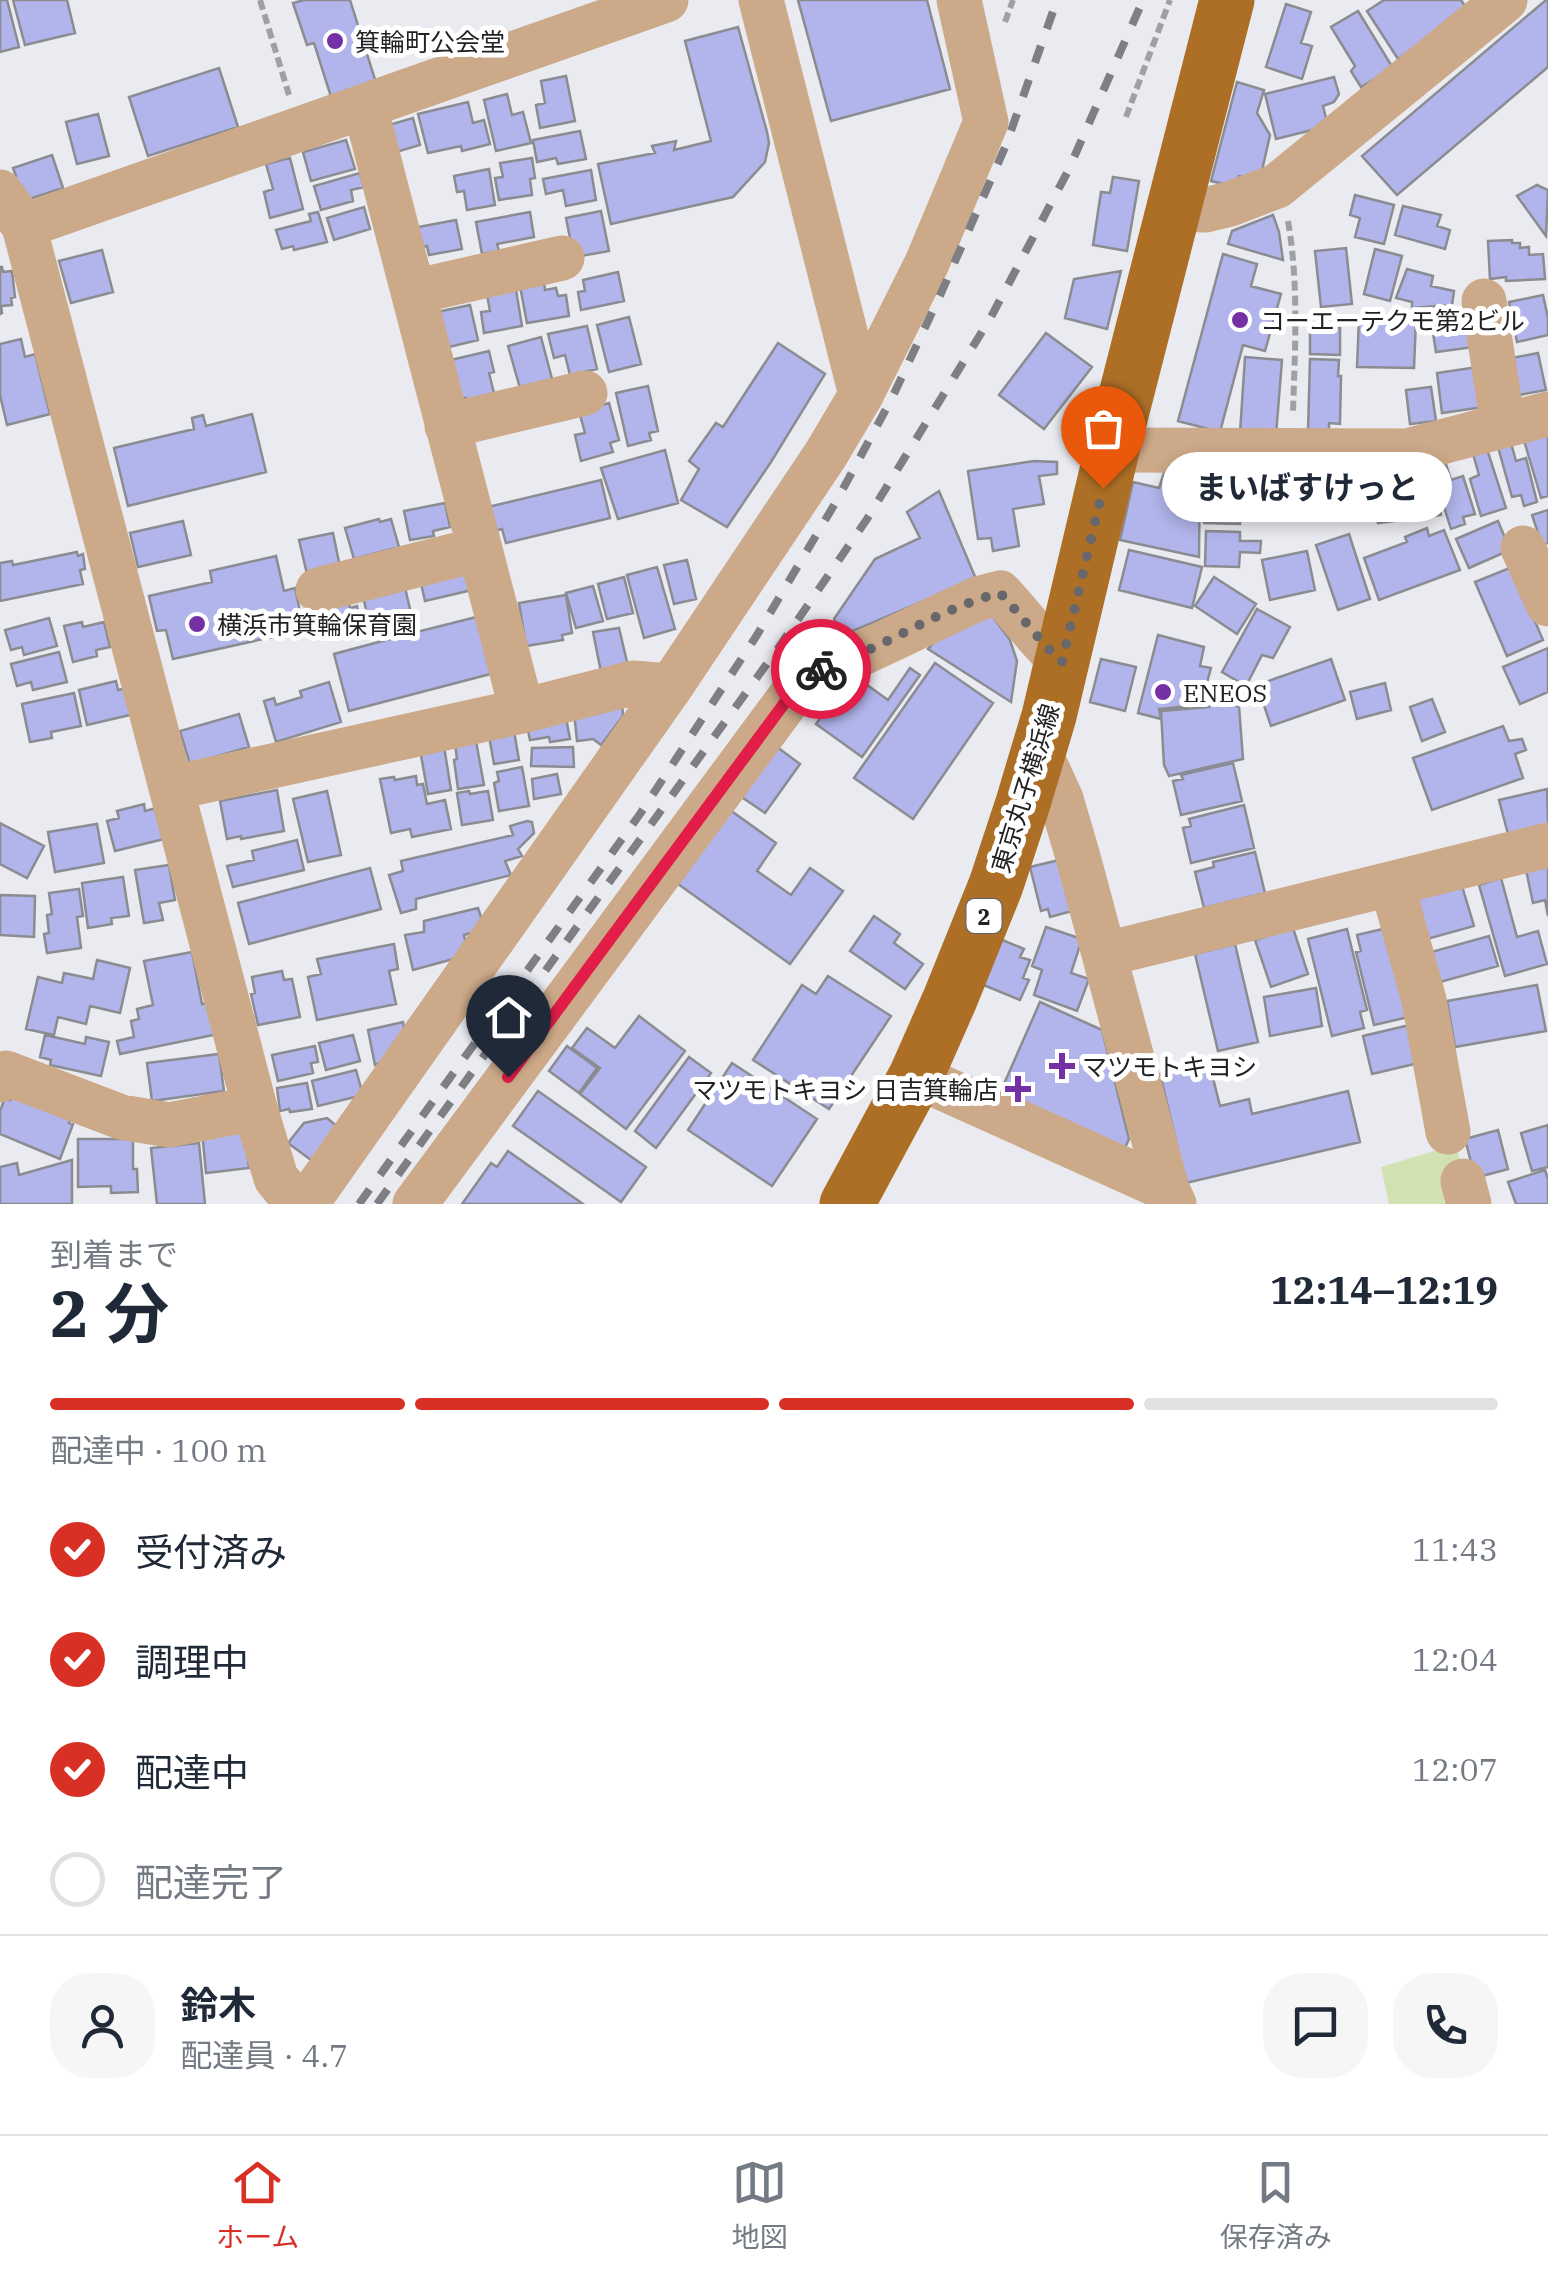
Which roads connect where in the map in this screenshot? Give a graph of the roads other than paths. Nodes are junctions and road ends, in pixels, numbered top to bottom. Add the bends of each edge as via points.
1 (666, 0) edge
2 (761, 0) edge
3 (958, 0) edge
4 (1226, 0) edge
5 (1505, 0) edge
6 (366, 108) junction
7 (12, 209) edge
8 (1174, 209) junction
9 (562, 258) dead end
10 (413, 292) junction
11 (1484, 301) dead end
12 (586, 393) dead end
13 (861, 395) junction
14 (1548, 414) edge
15 (447, 426) junction
16 (1503, 426) junction
17 (1112, 450) junction
18 (1523, 548) dead end
19 (480, 549) junction
20 (318, 590) dead end
21 (1548, 604) edge
22 (1062, 662) junction
23 (671, 686) junction
24 (522, 710) junction
25 (1039, 751) junction
26 (172, 788) junction
27 (1548, 845) edge
28 (1392, 885) junction
29 (1106, 954) junction
30 (2, 1074) edge
31 (916, 1076) junction
32 (254, 1108) junction
33 (1448, 1132) dead end
34 (1170, 1197) edge
35 (297, 1204) edge
36 (306, 1204) edge
37 (415, 1204) edge
38 (848, 1204) edge

1 - 6 street
2 - 13 street
3 - 13 street via 986,122 927,263
4 - 8 main road, 東京丸子横浜線 / 2
5 - 8 street via 1277,186 1205,210
6 - 7 street
6 - 10 street
7 - 26 street
8 - 17 main road, 東京丸子横浜線 / 2
9 - 10 street
10 - 15 street
11 - 16 street
12 - 15 street
13 - 23 street
14 - 16 street
15 - 19 street
16 - 17 street via 1407,451
17 - 22 main road, 東京丸子横浜線 / 2
18 - 21 street
19 - 20 street
19 - 24 street
22 - 25 main road, 東京丸子横浜線 / 2
22 - 37 street via 1000,593 807,674
23 - 24 street via 632,684
23 - 36 street
24 - 26 street
25 - 29 street via 1061,799
25 - 31 main road, 東京丸子横浜線 / 2 via 990,902
26 - 32 street
27 - 28 street
28 - 29 street
28 - 33 street via 1424,1000
29 - 34 street
30 - 32 street via 168,1126
31 - 34 street
31 - 38 main road, 東京丸子横浜線 / 2
32 - 35 street via 276,1178

